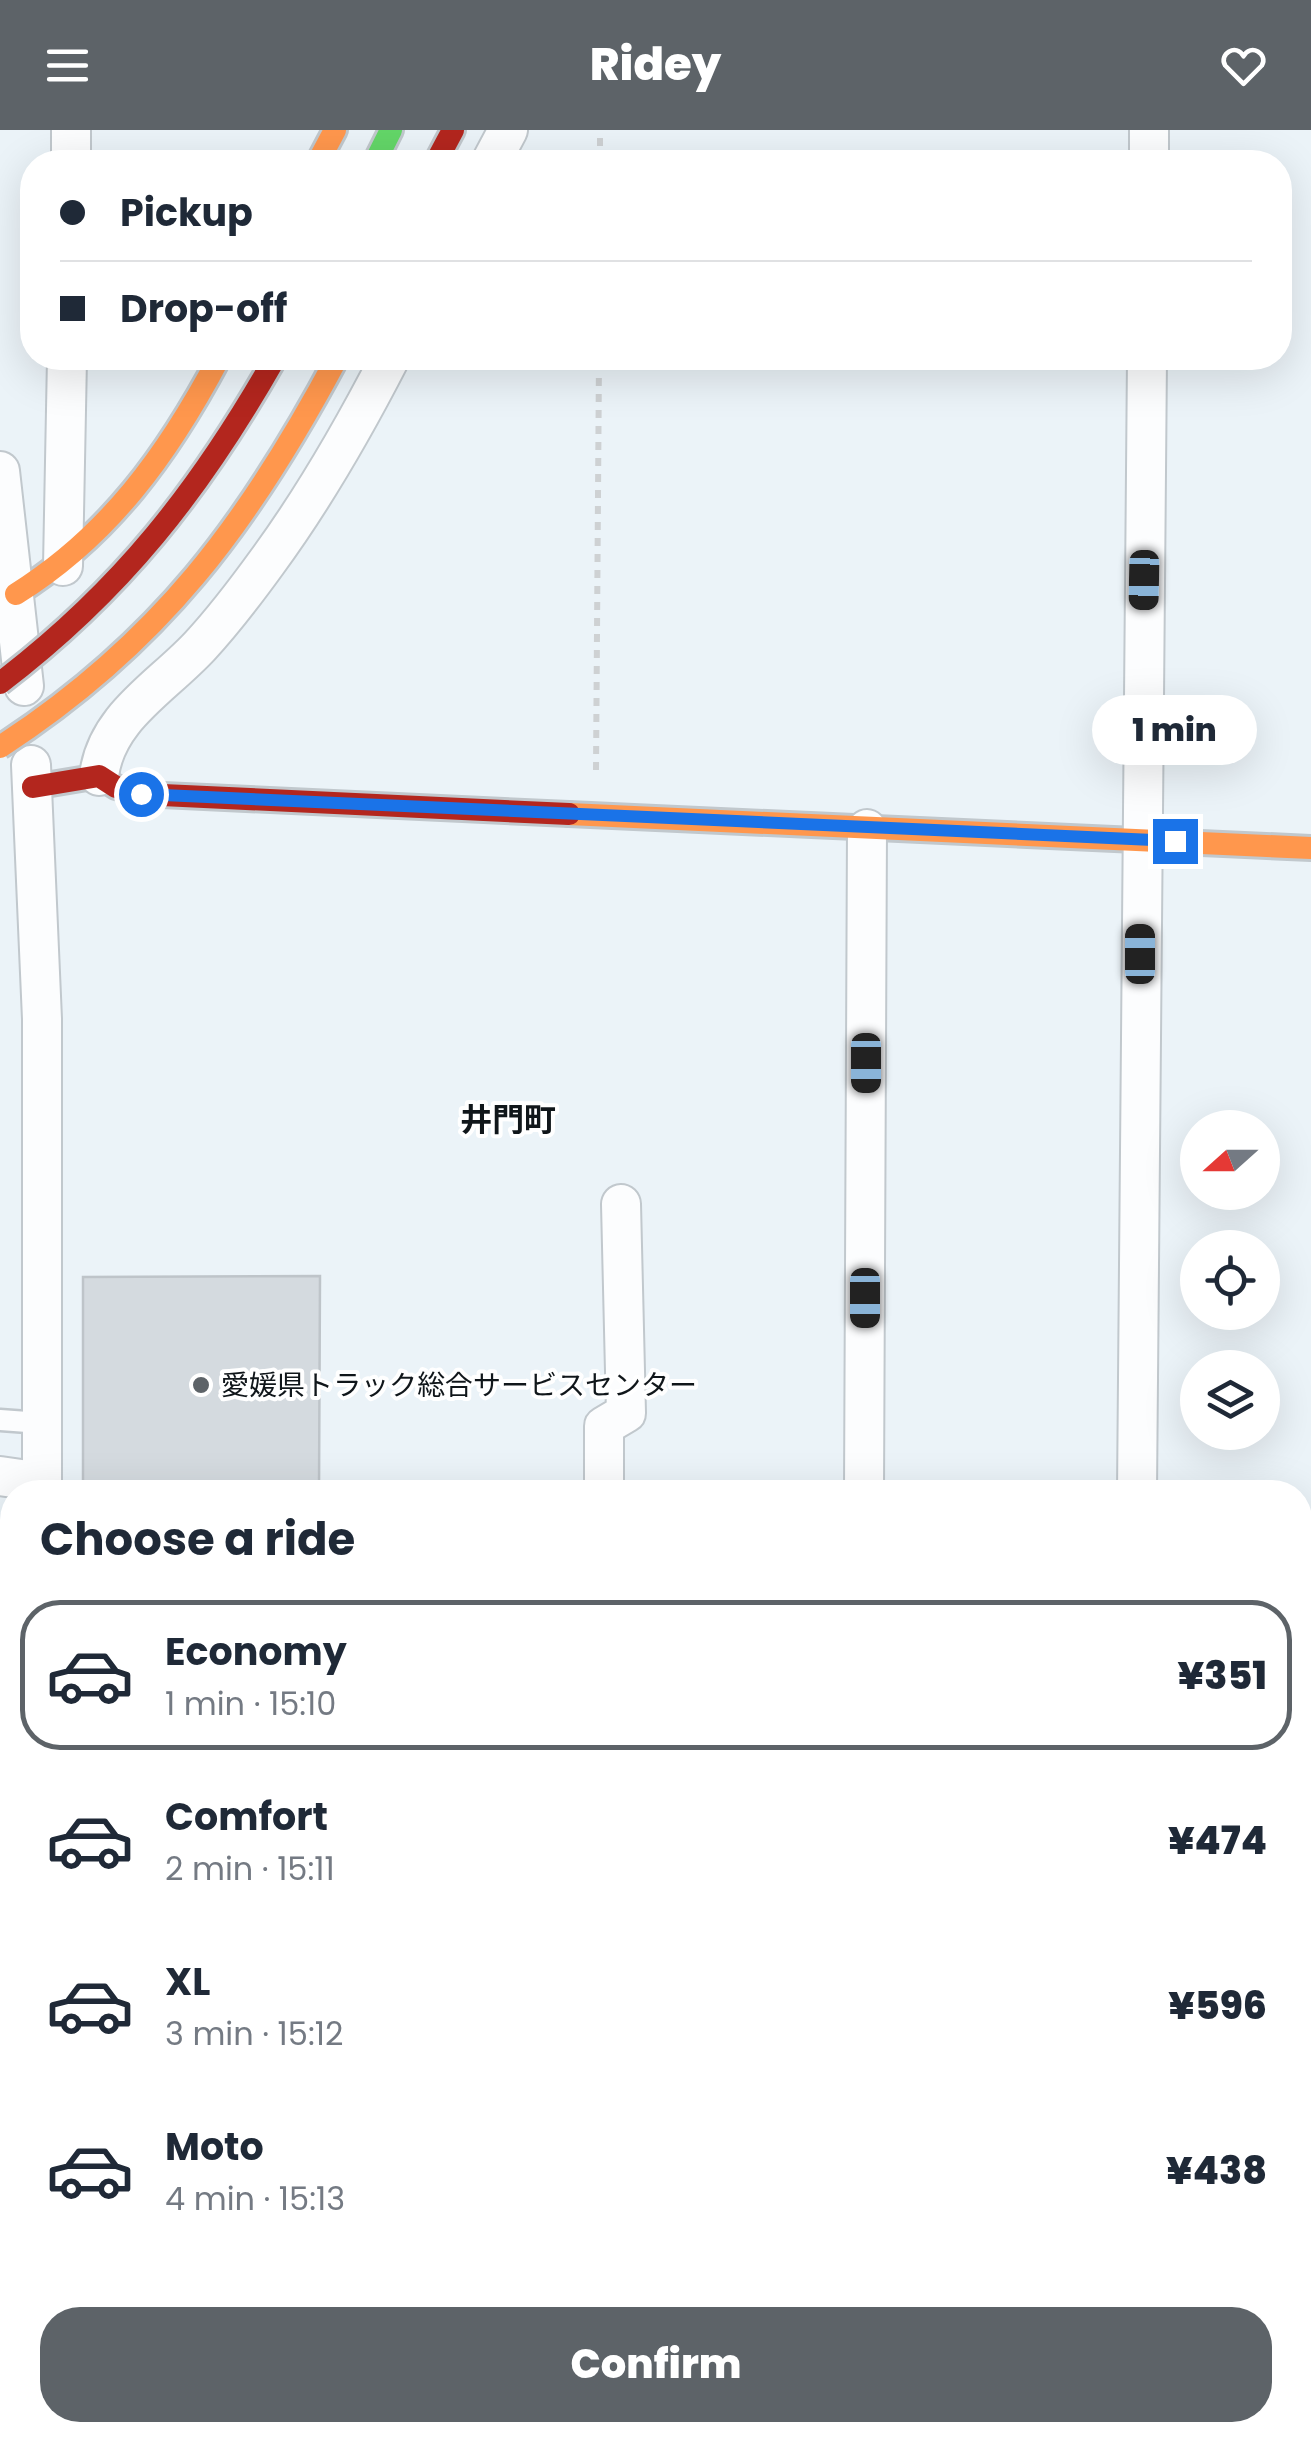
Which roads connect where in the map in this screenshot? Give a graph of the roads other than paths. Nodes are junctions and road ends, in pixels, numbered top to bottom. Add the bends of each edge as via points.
1 (67, 370) edge
2 (212, 370) edge
3 (268, 370) edge
4 (331, 370) edge
5 (383, 370) edge
6 (1146, 370) edge
7 (0, 471) edge
8 (63, 566) junction
9 (8, 598) edge
10 (0, 683) edge
11 (0, 747) edge
12 (99, 776) junction
13 (33, 787) junction
14 (868, 829) junction
15 (1140, 839) junction
16 (1311, 848) edge
17 (621, 1204) dead end
18 (0, 1420) edge
19 (42, 1422) junction
20 (42, 1480) edge
21 (604, 1480) edge
22 (864, 1480) edge
23 (1137, 1480) edge

1 - 8 street
2 - 8 main road via 122,507
3 - 10 main road, bridge via 231,438 163,534 97,606
4 - 11 main road, bridge via 245,514 188,588 126,654
5 - 12 street via 268,561 201,645 115,728 102,751
6 - 15 street
7 - 9 street
8 - 9 main road
9 - 13 street
12 - 13 main road
12 - 14 main road via 141,794
13 - 19 street via 42,1019
14 - 15 main road
14 - 22 street
15 - 16 main road
15 - 23 street
17 - 21 street via 626,1413 604,1426
18 - 19 lane
19 - 20 street

